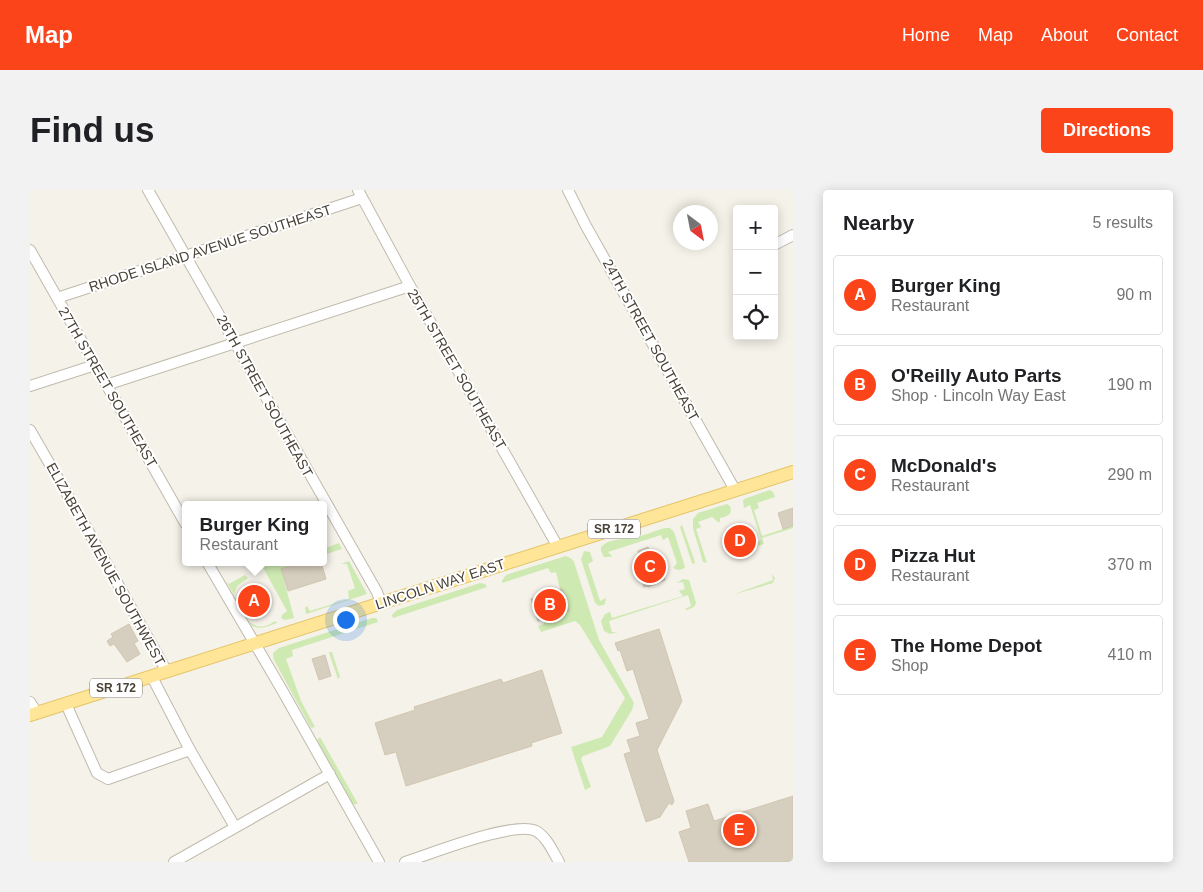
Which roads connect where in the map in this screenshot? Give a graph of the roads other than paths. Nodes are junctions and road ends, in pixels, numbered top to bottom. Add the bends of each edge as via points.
1 (148, 190) edge
2 (568, 190) edge
3 (360, 194) edge
4 (793, 235) edge
5 (778, 243) edge
6 (30, 250) edge
7 (185, 255) junction
8 (410, 286) junction
9 (57, 298) junction
10 (235, 344) junction
11 (95, 365) junction
12 (106, 385) junction
13 (30, 386) edge
14 (30, 430) edge
15 (793, 472) edge
16 (735, 490) junction
17 (325, 501) edge
18 (327, 504) edge
19 (182, 519) edge
20 (558, 547) junction
21 (209, 566) edge
22 (381, 603) junction
23 (254, 644) junction
24 (167, 672) junction
25 (152, 677) junction
26 (30, 702) edge
27 (66, 704) junction
28 (33, 714) edge
29 (190, 750) junction
30 (330, 774) junction
31 (235, 827) junction
32 (174, 862) edge
33 (378, 862) edge
34 (406, 862) edge
35 (559, 862) edge

1 - 7 street, 26TH STREET SOUTHEAST
2 - 16 street, 24TH STREET SOUTHEAST
3 - 7 street, RHODE ISLAND AVENUE SOUTHEAST
3 - 8 street, 25TH STREET SOUTHEAST
4 - 5 street
6 - 9 street, 27TH STREET SOUTHEAST
7 - 9 street, RHODE ISLAND AVENUE SOUTHEAST
7 - 10 street, 26TH STREET SOUTHEAST
8 - 10 street
8 - 20 street, 25TH STREET SOUTHEAST
9 - 11 street, 27TH STREET SOUTHEAST
10 - 12 street
10 - 17 street, 26TH STREET SOUTHEAST
11 - 12 street, 27TH STREET SOUTHEAST
11 - 13 street
12 - 19 street, 27TH STREET SOUTHEAST
14 - 24 street, ELIZABETH AVENUE SOUTHWEST
15 - 16 main road, LINCOLN WAY EAST / SR 172
16 - 20 main road, LINCOLN WAY EAST / SR 172
18 - 22 street, 26TH STREET SOUTHEAST
20 - 22 main road, LINCOLN WAY EAST / SR 172
21 - 23 street
22 - 23 main road, LINCOLN WAY EAST / SR 172
23 - 24 main road, LINCOLN WAY EAST / SR 172
23 - 30 street
24 - 25 main road, LINCOLN WAY EAST / SR 172
25 - 27 main road, LINCOLN WAY EAST / SR 172
25 - 29 street
26 - 28 street
27 - 28 main road, LINCOLN WAY EAST / SR 172
27 - 29 street via 96,773 108,779
29 - 31 street
30 - 31 street
30 - 33 street
31 - 32 street
34 - 35 street via 525,828 540,834

